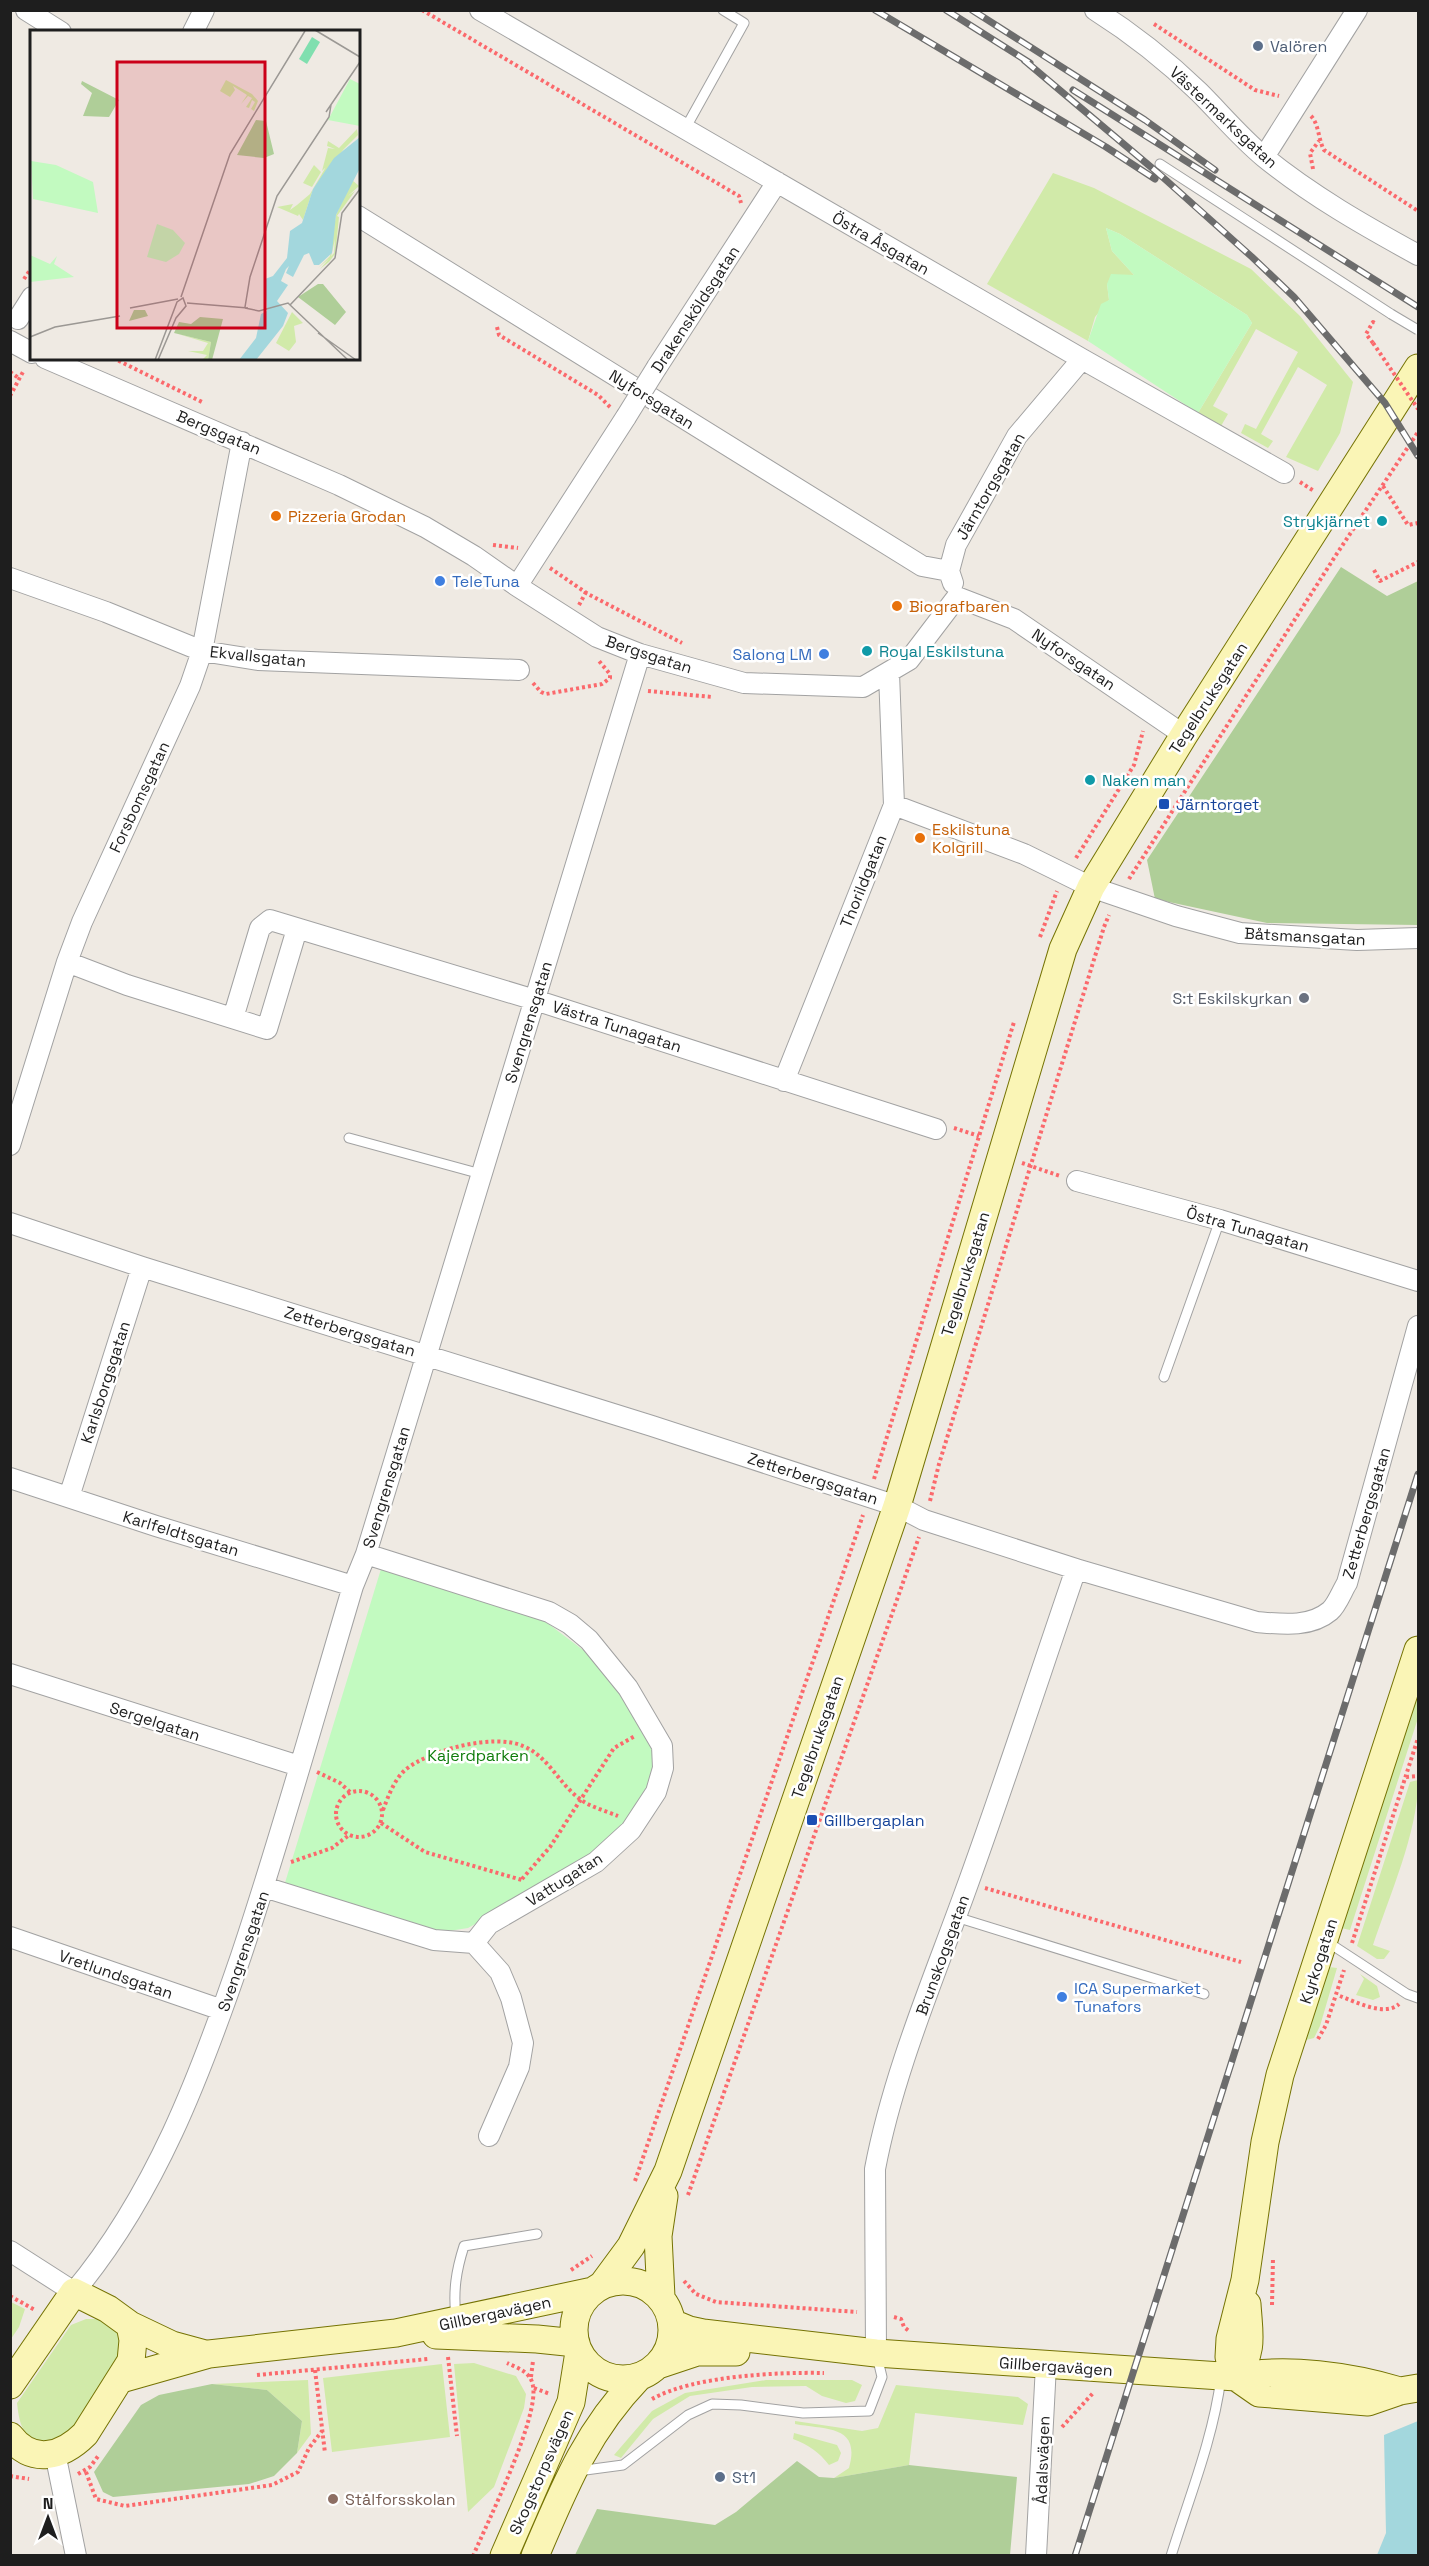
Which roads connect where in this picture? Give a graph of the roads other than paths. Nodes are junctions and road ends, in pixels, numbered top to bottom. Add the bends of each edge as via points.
1 (26, 10) edge
2 (204, 10) edge
3 (480, 10) edge
4 (723, 10) edge
5 (1095, 10) edge
6 (1357, 10) edge
7 (58, 30) edge
8 (194, 30) edge
9 (685, 129) junction
10 (1264, 157) junction
11 (1160, 164) dead end
12 (777, 182) junction
13 (360, 217) edge
14 (1419, 255) edge
15 (30, 300) edge
16 (18, 319) dead end
17 (1419, 330) edge
18 (10, 340) edge
19 (30, 352) edge
20 (1082, 359) junction
21 (50, 360) edge
22 (1419, 368) edge
23 (242, 442) junction
24 (1284, 473) dead end
25 (949, 571) junction
26 (10, 578) edge
27 (517, 586) junction
28 (957, 597) junction
29 (202, 651) junction
30 (640, 654) junction
31 (519, 670) road end
32 (889, 673) junction
33 (1184, 735) junction
34 (894, 805) junction
35 (1091, 886) junction
36 (297, 929) junction
37 (1419, 938) edge
38 (67, 962) junction
39 (535, 1000) junction
40 (233, 1018) junction
41 (784, 1081) junction
42 (936, 1129) dead end
43 (350, 1138) dead end
44 (10, 1145) edge
45 (482, 1174) junction
46 (1077, 1181) road end
47 (1220, 1220) junction
48 (10, 1223) edge
49 (142, 1268) junction
50 (1419, 1281) edge
51 (1419, 1326) edge
52 (426, 1355) junction
53 (1164, 1377) dead end
54 (10, 1478) edge
55 (69, 1497) junction
56 (897, 1506) junction
57 (366, 1554) junction
58 (1076, 1569) junction
59 (353, 1586) junction
60 (1419, 1650) edge
61 (10, 1674) edge
62 (299, 1766) junction
63 (264, 1887) junction
64 (956, 1917) junction
65 (10, 1937) edge
66 (1325, 1940) junction
67 (474, 1943) junction
68 (1204, 1994) dead end
69 (1419, 1998) edge
70 (222, 2010) junction
71 (489, 2136) dead end
72 (668, 2171) junction
73 (537, 2234) dead end
74 (10, 2251) edge
75 (598, 2287) junction
76 (74, 2292) junction
77 (661, 2297) junction
78 (672, 2323) junction
79 (130, 2325) junction
80 (455, 2342) junction
81 (577, 2348) junction
82 (876, 2353) junction
83 (209, 2354) junction
84 (1046, 2365) junction
85 (648, 2371) junction
86 (1228, 2377) junction
87 (121, 2379) junction
88 (10, 2385) edge
89 (1409, 2390) edge
90 (10, 2436) edge
91 (39, 2460) edge
92 (570, 2473) junction
93 (76, 2556) edge
94 (504, 2556) edge
95 (535, 2556) edge
96 (1036, 2556) edge
97 (1171, 2556) edge

1 - 7 street
2 - 8 street
3 - 9 street, Östra Åsgatan
4 - 9 lane via 744,23
5 - 10 street, Västermarksgatan via 1151,48
6 - 10 street
9 - 12 street, Östra Åsgatan
10 - 14 street, Västermarksgatan via 1345,214
11 - 17 lane, bridge
12 - 20 street, Östra Åsgatan
12 - 27 street, Drakensköldsgatan, bridge via 657,368 619,413
13 - 25 street, Nyforsgatan via 921,566
15 - 16 street
18 - 19 street
20 - 24 street, Östra Åsgatan
20 - 25 street, Järntorgsgatan via 1017,436 956,545
21 - 23 street, Bergsgatan
22 - 33 street, Tegelbruksgatan
23 - 27 street, Bergsgatan via 425,527
23 - 29 street, Forsbomsgatan
25 - 28 street
26 - 29 street, Ekvallsgatan
27 - 30 street, Bergsgatan via 597,637
28 - 32 street, Bergsgatan via 909,660
28 - 33 street, Nyforsgatan via 1014,619
29 - 31 street, Ekvallsgatan via 258,660
29 - 38 street, Forsbomsgatan
30 - 32 street, Bergsgatan via 744,683 863,687
30 - 39 street, Svengrensgatan
32 - 34 street, Thorildgatan
33 - 35 street, Tegelbruksgatan
34 - 35 street via 1024,854
34 - 41 street, Thorildgatan
35 - 37 street, Båtsmansgatan via 1176,916 1240,933 1357,940
35 - 56 street, Tegelbruksgatan via 1063,949 988,1152
36 - 39 street, Västra Tunagatan
36 - 40 street, Västra Tunagatan via 270,920 260,928
36 - 40 street via 267,1029
38 - 40 street
38 - 44 street, Forsbomsgatan
39 - 41 street, Västra Tunagatan
39 - 45 street, Svengrensgatan
41 - 42 street, Västra Tunagatan
43 - 45 lane
45 - 52 street, Svengrensgatan
46 - 47 street, Östra Tunagatan
47 - 50 street, Östra Tunagatan
47 - 53 lane
48 - 49 street, Zetterbergsgatan
49 - 52 street, Zetterbergsgatan
49 - 55 street, Karlsborgsgatan
51 - 58 street, Zetterbergsgatan via 1347,1583 1330,1610 1310,1621 1286,1625 1257,1622
52 - 56 street, Zetterbergsgatan
52 - 57 street, Svengrensgatan
54 - 55 street, Karlfeldtsgatan
55 - 59 street, Karlfeldtsgatan
56 - 58 street, Zetterbergsgatan via 924,1520
56 - 72 street, Tegelbruksgatan
57 - 59 street, Svengrensgatan
57 - 67 street, Vattugatan via 549,1612 570,1624 589,1640 628,1688 662,1746 663,1768 656,1792 636,1823 596,1862 489,1924
58 - 64 street, Brunskogsgatan
59 - 62 street, Svengrensgatan
60 - 66 street, Kyrkogatan
61 - 62 street, Sergelgatan
62 - 63 street, Svengrensgatan
63 - 67 street via 434,1940
63 - 70 street, Svengrensgatan
64 - 68 lane
64 - 82 street, Brunskogsgatan via 880,2139 875,2169
65 - 70 street, Vretlundsgatan
66 - 69 lane
66 - 86 street, Kyrkogatan via 1278,2086 1265,2142 1245,2280 1248,2358
67 - 71 street via 500,1972 523,2043 519,2067
70 - 76 street, Svengrensgatan via 178,2125 135,2208
72 - 75 street, Tegelbruksgatan via 627,2252
72 - 77 street, Tegelbruksgatan via 658,2236
73 - 80 lane via 464,2246 454,2276
74 - 76 street
75 - 77 street via 614,2280 633,2282
75 - 80 street, Gillbergavägen
75 - 81 street via 577,2315
76 - 79 street, Gillbergavägen via 114,2312
76 - 88 street
77 - 78 street via 669,2308
78 - 82 street, Gillbergavägen via 703,2333
78 - 85 street via 667,2352
79 - 83 street, Gillbergavägen via 172,2345
79 - 87 street via 131,2361
80 - 81 street, Gillbergavägen via 537,2338
80 - 83 street, Gillbergavägen via 396,2333
81 - 85 street via 587,2365 617,2378
81 - 94 street, Skogstorpsvägen via 571,2402
82 - 84 street, Gillbergavägen
82 - 85 street, Gillbergavägen via 703,2352
82 - 92 lane via 882,2377 869,2411 803,2413 712,2404 688,2415 623,2465
83 - 87 street, Gillbergavägen
84 - 86 street, Gillbergavägen
84 - 96 street, Ådalsvägen
85 - 92 street, Skogstorpsvägen via 606,2416
86 - 89 street, Gillbergavägen via 1260,2372 1293,2374
86 - 97 lane
87 - 91 street via 85,2434 66,2450
90 - 91 street
91 - 93 street
92 - 95 street, Skogstorpsvägen

